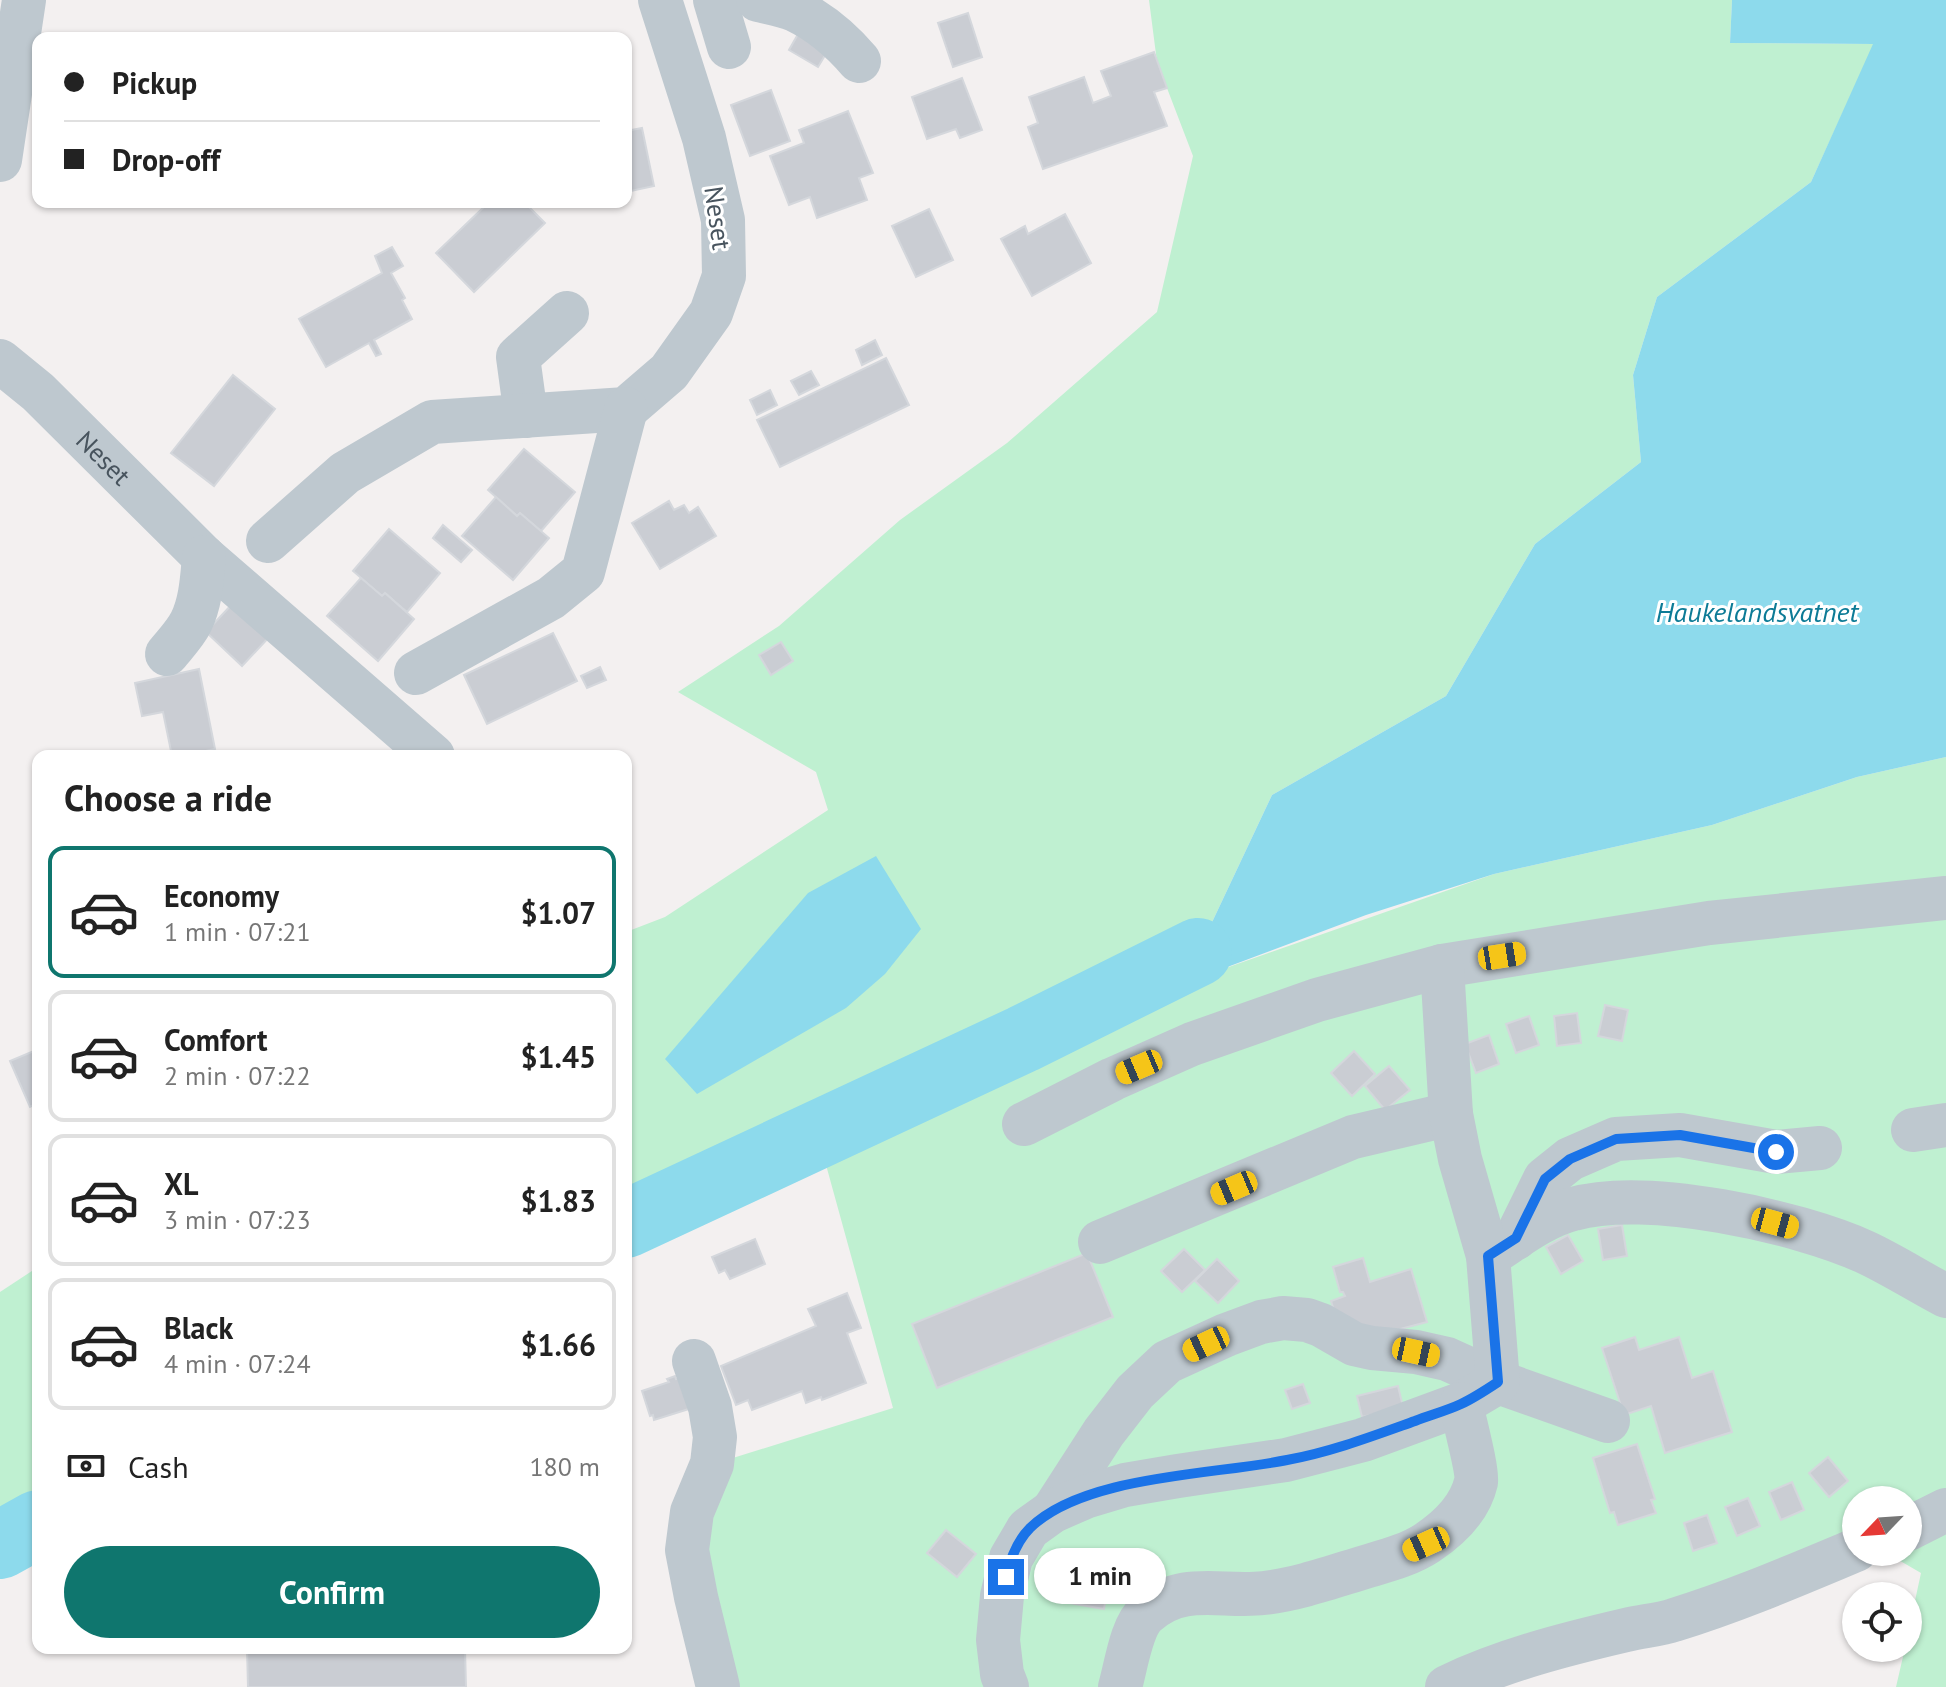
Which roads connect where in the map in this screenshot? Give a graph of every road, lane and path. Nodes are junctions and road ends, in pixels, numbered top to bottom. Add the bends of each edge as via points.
1 (24, 0) edge
2 (660, 0) edge
3 (715, 0) edge
4 (758, 0) edge
5 (729, 47) dead end
6 (859, 61) dead end
7 (14, 137) edge
8 (567, 313) dead end
9 (0, 361) edge
10 (626, 409) junction
11 (526, 416) junction
12 (268, 541) dead end
13 (204, 557) junction
14 (167, 654) dead end
15 (416, 673) dead end
16 (426, 750) edge
17 (1946, 898) edge
18 (1442, 966) junction
19 (1451, 1114) junction
20 (1024, 1124) dead end
21 (1820, 1148) dead end
22 (1100, 1242) dead end
23 (1502, 1247) junction
24 (1946, 1296) edge
25 (694, 1361) dead end
26 (1480, 1393) junction
27 (1608, 1421) dead end
28 (1946, 1510) edge
29 (1053, 1511) junction
30 (1922, 1522) edge
31 (1842, 1556) edge
32 (718, 1687) edge
33 (1007, 1687) edge
34 (1120, 1687) edge
35 (1447, 1687) edge

1 - 7 street
2 - 10 street, Neset via 704,138 723,220 724,276 711,313 669,372
3 - 5 street
4 - 6 street via 793,9 824,27
8 - 11 street via 518,357
9 - 13 street, Neset
10 - 11 street
10 - 15 street via 583,572 551,598
11 - 12 street via 432,422 345,473
13 - 14 street via 193,618
13 - 16 street, Neset
17 - 18 street via 1709,923
18 - 19 street
18 - 20 street via 1317,1000 1192,1044
19 - 22 street via 1353,1137
19 - 23 street via 1460,1159
21 - 23 street via 1776,1152 1680,1135 1616,1139 1570,1159 1545,1179
23 - 24 street via 1574,1208 1633,1202 1698,1208 1818,1235 1865,1252
23 - 26 street
25 - 32 street via 715,1437 712,1464 692,1512 687,1550
26 - 27 street
26 - 29 street via 1363,1440 1286,1460 1125,1485
26 - 29 street via 1447,1359 1354,1344 1307,1320 1261,1322 1167,1362 1104,1432
26 - 34 street via 1476,1480 1450,1526 1396,1557 1315,1583 1263,1593 1194,1592 1163,1601 1143,1615
28 - 30 street
29 - 33 street via 1028,1529 1011,1558 998,1640
31 - 35 street via 1673,1620 1628,1623

